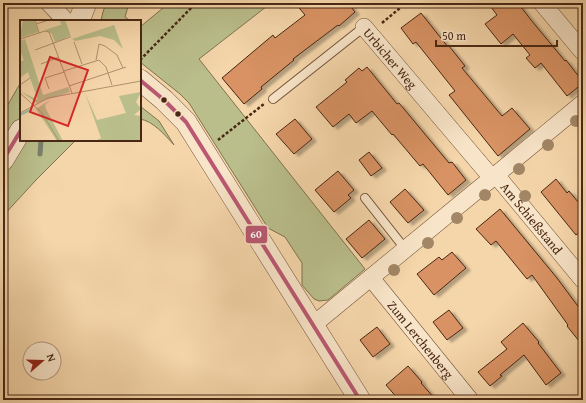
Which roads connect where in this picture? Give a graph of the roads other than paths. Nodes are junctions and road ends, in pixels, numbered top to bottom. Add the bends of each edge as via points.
1 (49, 3) edge
2 (86, 3) edge
3 (542, 3) edge
4 (65, 20) edge
5 (79, 20) edge
6 (366, 30) joint
7 (583, 52) edge
8 (141, 81) edge
9 (273, 99) road end
10 (583, 103) edge
11 (20, 132) edge
12 (3, 160) edge
13 (494, 177) junction
14 (365, 198) dead end
15 (406, 250) junction
16 (371, 278) junction
17 (583, 280) edge
18 (313, 325) junction
19 (360, 400) edge
20 (470, 400) edge

1 - 4 street
2 - 5 street
3 - 7 street
6 - 9 lane, Urbicher Weg
6 - 13 street, Urbicher Weg
8 - 18 street via 186,122
10 - 13 street
11 - 12 street
13 - 15 street
13 - 17 street, Am Schießstand
14 - 15 lane
15 - 16 street
16 - 18 street
16 - 20 street, Zum Lerchenberg
18 - 19 street

